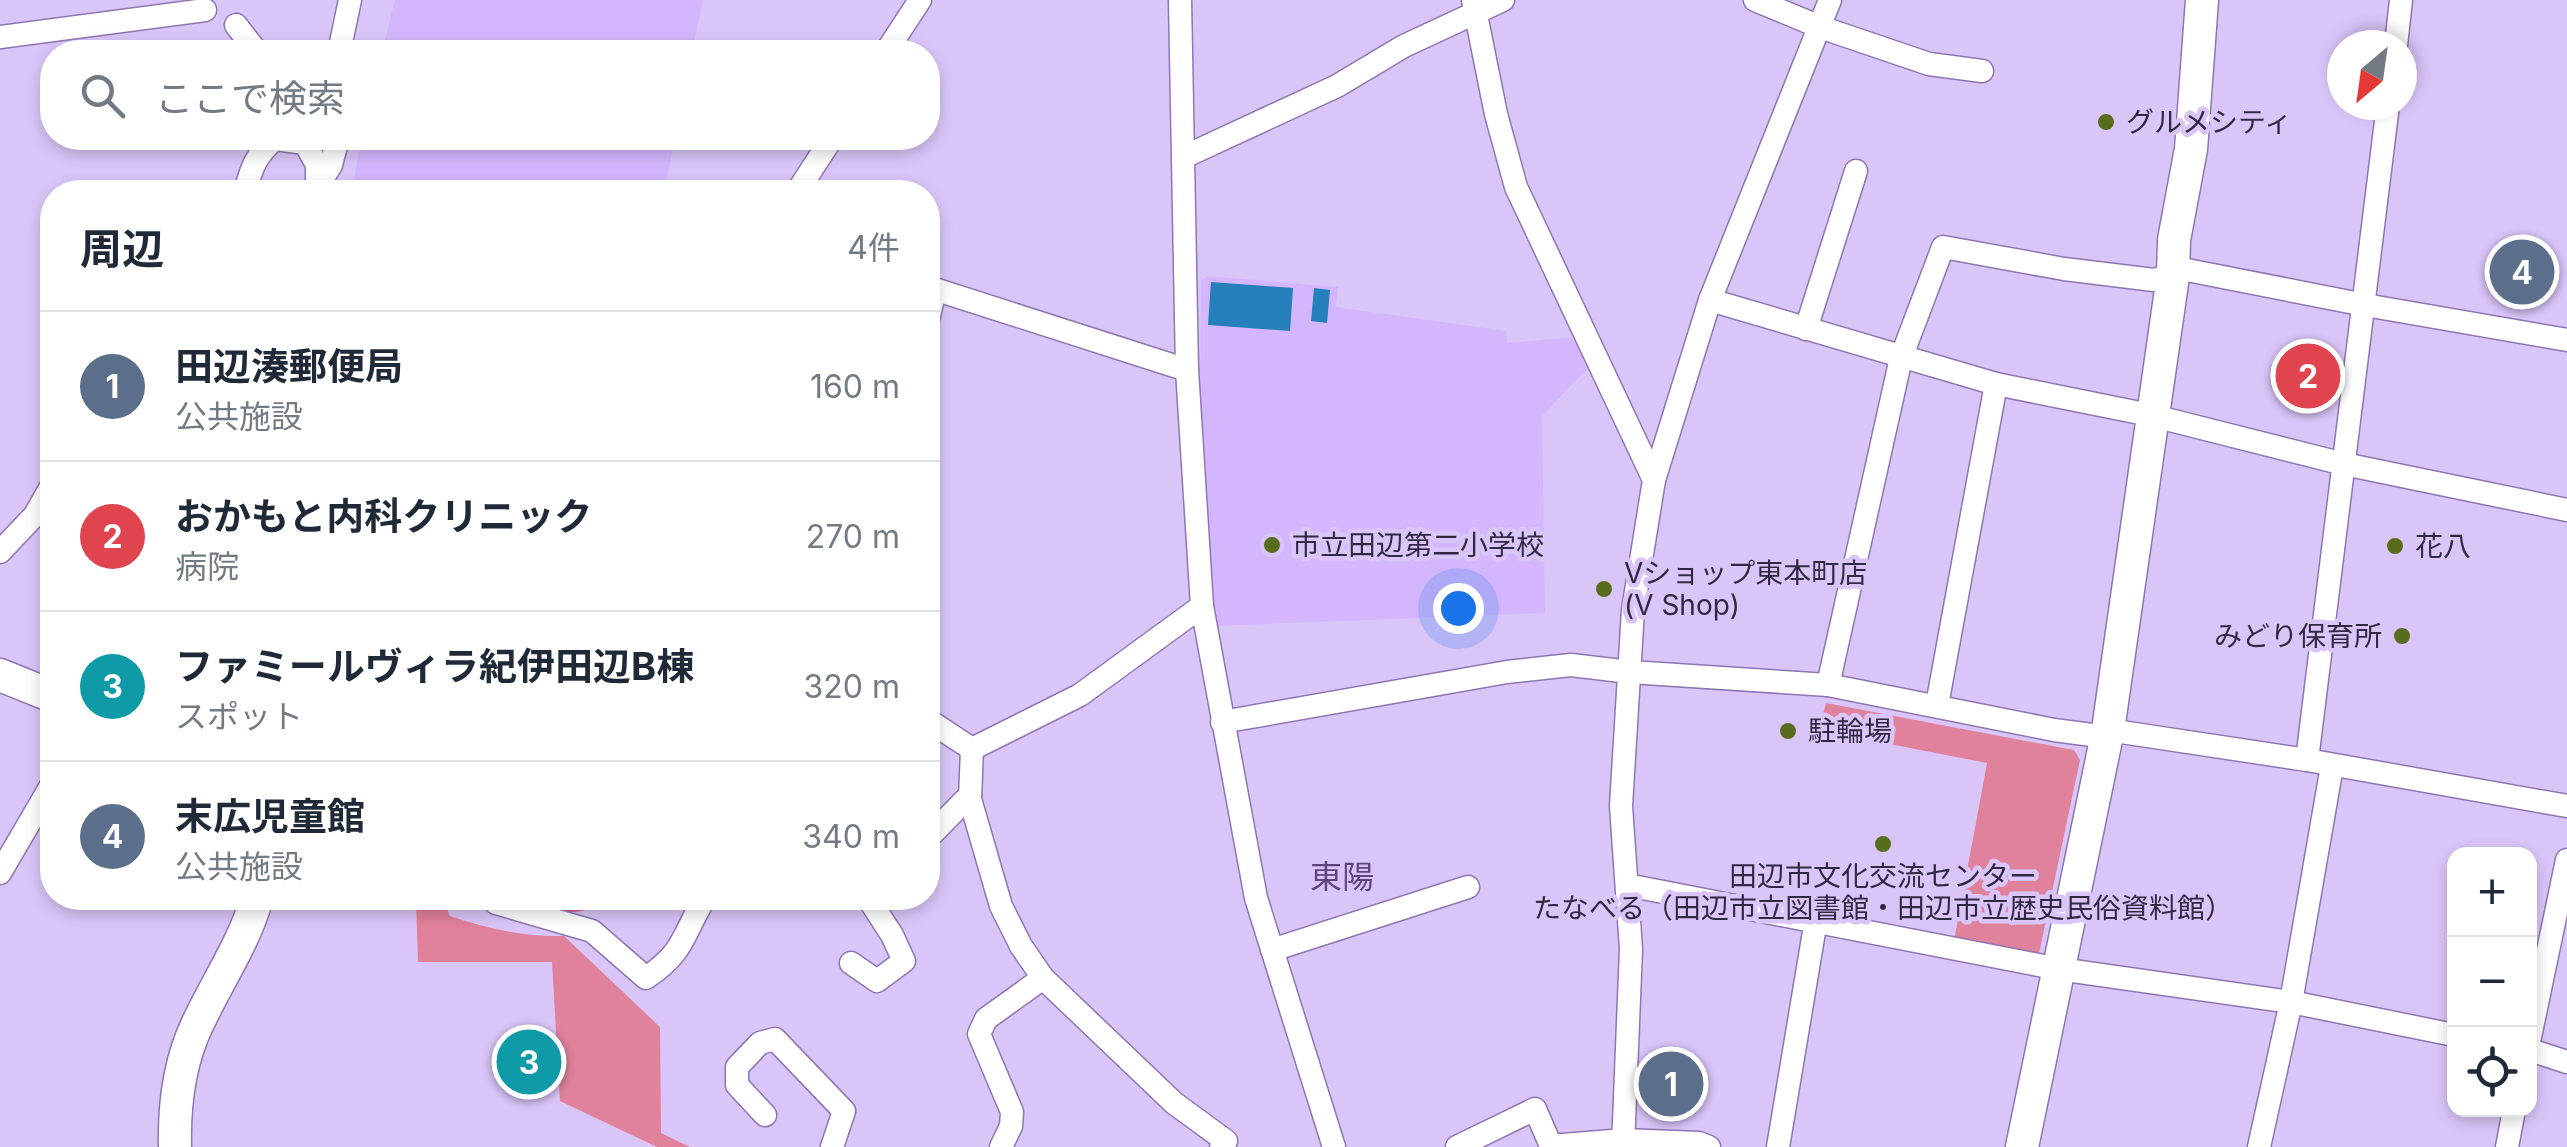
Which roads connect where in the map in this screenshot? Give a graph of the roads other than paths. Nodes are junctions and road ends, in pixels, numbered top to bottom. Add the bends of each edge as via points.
1 (350, 0) edge
2 (920, 0) edge
3 (1180, 0) edge
4 (1503, 0) edge
5 (1755, 0) edge
6 (1830, 0) edge
7 (2202, 0) edge
8 (2401, 0) edge
9 (1474, 8) edge
10 (205, 10) dead end
11 (236, 26) dead end
12 (1820, 27) junction
13 (2398, 30) edge
14 (0, 37) edge
15 (247, 40) edge
16 (342, 40) edge
17 (894, 40) edge
18 (1982, 71) dead end
19 (2386, 120) edge
20 (262, 150) edge
21 (310, 150) edge
22 (335, 150) edge
23 (824, 150) edge
24 (1186, 156) junction
25 (1856, 172) dead end
26 (248, 180) edge
27 (318, 180) edge
28 (323, 180) edge
29 (805, 180) edge
30 (2172, 276) junction
31 (940, 292) edge
32 (1710, 300) junction
33 (2365, 305) junction
34 (1806, 329) junction
35 (2567, 340) edge
36 (1901, 358) junction
37 (1187, 370) junction
38 (1996, 384) junction
39 (2150, 415) junction
40 (2344, 464) junction
41 (1654, 480) junction
42 (40, 508) edge
43 (2567, 510) edge
44 (0, 552) edge
45 (1202, 606) junction
46 (1630, 672) junction
47 (0, 675) edge
48 (1828, 684) junction
49 (40, 691) edge
50 (1938, 705) junction
51 (1222, 722) junction
52 (940, 728) edge
53 (2107, 734) junction
54 (972, 749) junction
55 (2307, 760) junction
56 (2332, 766) junction
57 (970, 795) junction
58 (40, 805) edge
59 (2567, 806) edge
60 (940, 826) edge
61 (2567, 860) edge
62 (0, 873) edge
63 (1627, 885) junction
64 (1468, 887) dead end
65 (253, 910) edge
66 (520, 910) edge
67 (699, 910) edge
68 (875, 910) edge
69 (1816, 920) junction
70 (1272, 950) junction
71 (850, 963) dead end
72 (2059, 969) junction
73 (1043, 978) junction
74 (2290, 1002) junction
75 (2532, 1027) edge
76 (2447, 1034) edge
77 (2537, 1052) edge
78 (2567, 1062) edge
79 (1012, 1112) junction
80 (765, 1115) dead end
81 (2512, 1117) edge
82 (1624, 1144) edge
83 (175, 1147) edge
84 (832, 1147) edge
85 (1000, 1147) edge
86 (1019, 1147) edge
87 (1221, 1147) edge
88 (1334, 1147) edge
89 (1458, 1147) edge
90 (1709, 1147) edge
91 (1778, 1147) edge
92 (2022, 1147) edge
93 (2259, 1147) edge
94 (2506, 1147) edge

1 - 16 street
2 - 17 street
3 - 24 street
4 - 9 street
5 - 12 street
6 - 12 street
7 - 30 street via 2191,149
8 - 13 street
9 - 24 street via 1337,86
9 - 41 street via 1516,187
10 - 14 street
11 - 15 street
12 - 18 street via 1929,64
12 - 32 street
19 - 33 street
20 - 26 street
21 - 27 street
22 - 28 street
23 - 29 street
24 - 37 street
25 - 34 street
30 - 33 street via 2188,270
30 - 36 street via 2154,280 2064,269 1943,246
30 - 39 street
31 - 37 street
32 - 34 street
32 - 41 street
33 - 35 street
33 - 40 street
34 - 36 street
36 - 38 street
36 - 48 street
37 - 45 street
38 - 39 street
38 - 50 street
39 - 40 street
39 - 53 street
40 - 43 street
40 - 55 street
41 - 46 street
42 - 44 street
45 - 51 street
45 - 54 street via 1080,695
46 - 48 street
46 - 51 street via 1571,664
46 - 63 street via 1621,806
47 - 49 street
48 - 50 street
50 - 53 street via 2054,730
51 - 70 street
52 - 54 street
53 - 55 street
53 - 72 street
54 - 57 street
55 - 56 street
56 - 59 street
56 - 74 street
57 - 60 street
57 - 73 street via 1001,906
58 - 62 street
61 - 75 street
63 - 69 street
63 - 82 street
64 - 70 street
65 - 83 street via 195,1028 176,1090
66 - 67 street via 592,931 646,978 679,950
68 - 71 street via 904,961 876,981
69 - 72 street
69 - 91 street
70 - 88 street
72 - 74 street
72 - 92 street
73 - 79 street via 986,1019 979,1034
73 - 87 street via 1174,1103 1226,1141
74 - 76 street
74 - 93 street
77 - 78 street
79 - 85 street
79 - 86 street via 1024,1131
80 - 84 street via 737,1085 737,1067 760,1043 775,1038 844,1111
81 - 94 street
82 - 89 street via 1550,1146 1535,1108
82 - 90 street

